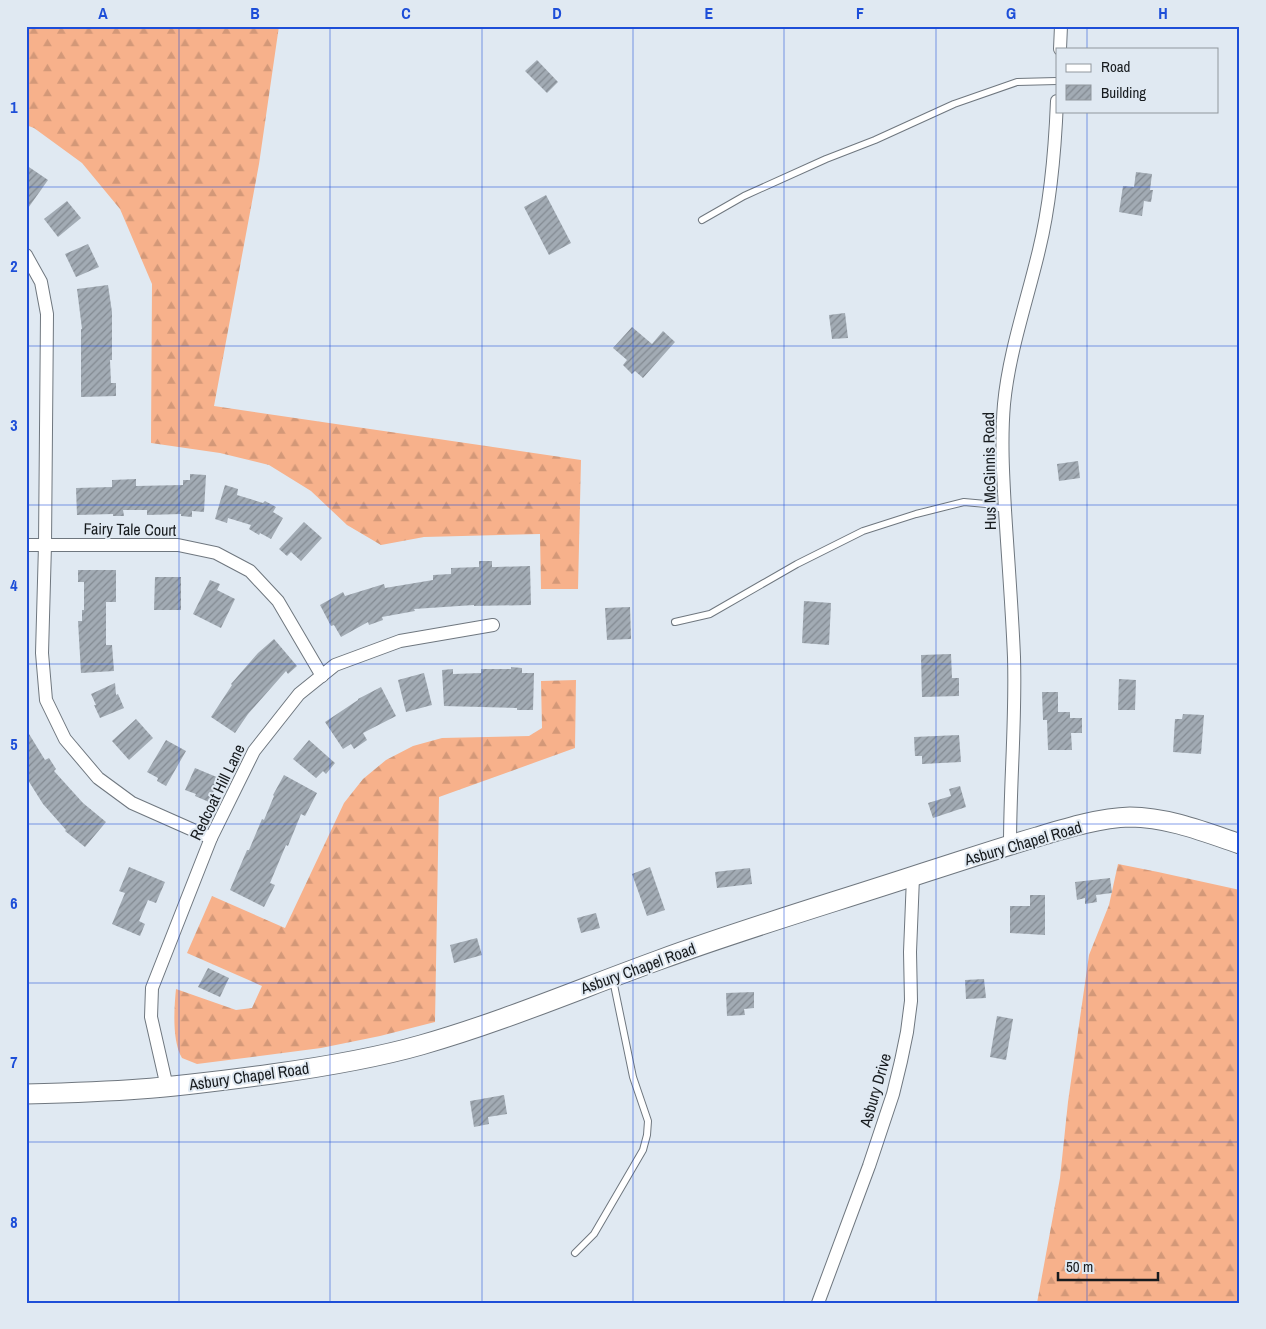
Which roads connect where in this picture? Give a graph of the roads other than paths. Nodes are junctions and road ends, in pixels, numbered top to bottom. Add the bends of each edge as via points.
1 (1061, 26) edge
2 (1060, 48) edge
3 (1056, 81) edge
4 (1056, 112) edge
5 (702, 220) dead end
6 (26, 255) edge
7 (1005, 510) junction
8 (26, 545) edge
9 (45, 545) junction
10 (675, 622) dead end
11 (493, 625) dead end
12 (322, 676) junction
13 (211, 838) junction
14 (1240, 844) edge
15 (1010, 845) junction
16 (913, 876) junction
17 (612, 977) junction
18 (167, 1087) junction
19 (26, 1094) edge
20 (575, 1252) dead end
21 (818, 1303) edge

1 - 2 street
3 - 5 lane via 1017,82 954,104 744,196
4 - 7 street, Hus McGinnis Road via 1040,249 1016,338 1004,403
6 - 9 street via 41,282 47,314
7 - 10 lane via 964,502 863,531 710,614
7 - 15 street, Hus McGinnis Road via 1014,665
8 - 9 street, Fairy Tale Court
9 - 12 street, Fairy Tale Court via 178,545 216,553 250,571 278,601
9 - 13 street via 42,653 46,700 65,739 98,778 132,804
11 - 12 street, Redcoat Hill Lane via 400,642 335,665
12 - 13 street, Redcoat Hill Lane via 299,694 254,750
13 - 18 street, Redcoat Hill Lane via 152,988 151,1017
14 - 15 main road, Asbury Chapel Road via 1168,822 1128,817 1103,820
15 - 16 main road, Asbury Chapel Road
16 - 17 main road, Asbury Chapel Road
16 - 21 street, Asbury Drive via 911,1001 902,1061 869,1166
17 - 18 main road, Asbury Chapel Road via 471,1030 379,1056
17 - 20 lane via 633,1077 648,1121 647,1135 643,1150 594,1234
18 - 19 main road, Asbury Chapel Road

